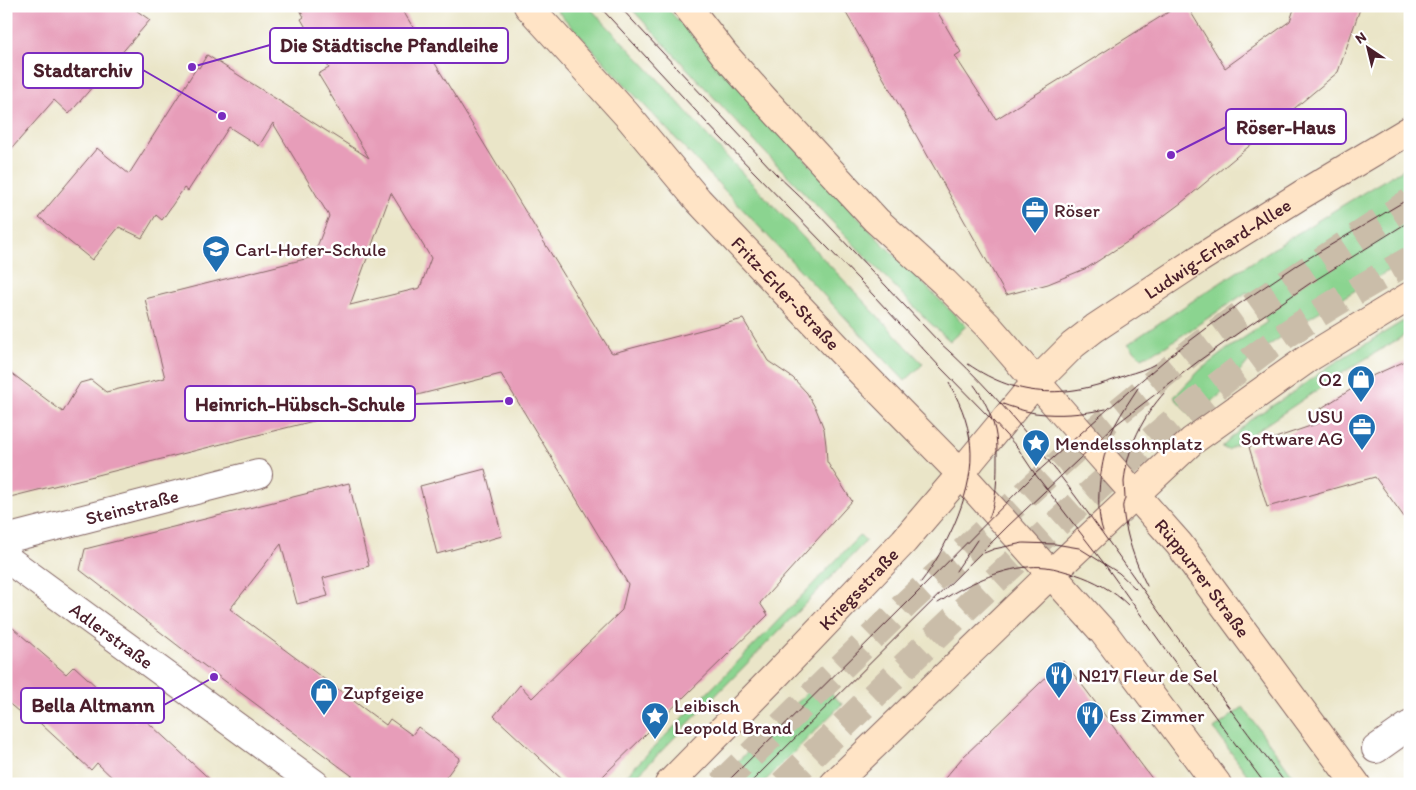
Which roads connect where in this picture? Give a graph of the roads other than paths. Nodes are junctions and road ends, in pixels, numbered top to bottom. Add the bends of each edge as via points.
1 (528, 6) edge
2 (687, 6) edge
3 (1410, 130) edge
4 (1410, 296) edge
5 (1036, 382) junction
6 (258, 474) dead end
7 (961, 474) junction
8 (1135, 494) junction
9 (6, 539) edge
10 (6, 558) edge
11 (1051, 574) junction
12 (1410, 725) edge
13 (1376, 750) dead end
14 (315, 784) edge
15 (668, 784) edge
16 (834, 784) edge
17 (1217, 784) edge
18 (1356, 784) edge

1 - 7 main road, Fritz-Erler-Straße via 698,200
2 - 5 main road via 764,99 876,220 944,282
3 - 5 main road, Ludwig-Erhard-Allee via 1238,234 1095,328
4 - 8 main road via 1235,409 1192,441
5 - 7 main road, Kriegsstraße
5 - 8 main road, Rüppurrer Straße
6 - 9 street, Steinstraße
7 - 11 main road, Fritz-Erler-Straße
7 - 15 main road, Kriegsstraße via 884,562
8 - 11 main road
8 - 18 main road, Rüppurrer Straße via 1179,544
10 - 14 street, Adlerstraße
11 - 16 main road
11 - 17 main road via 1104,633
12 - 13 street

